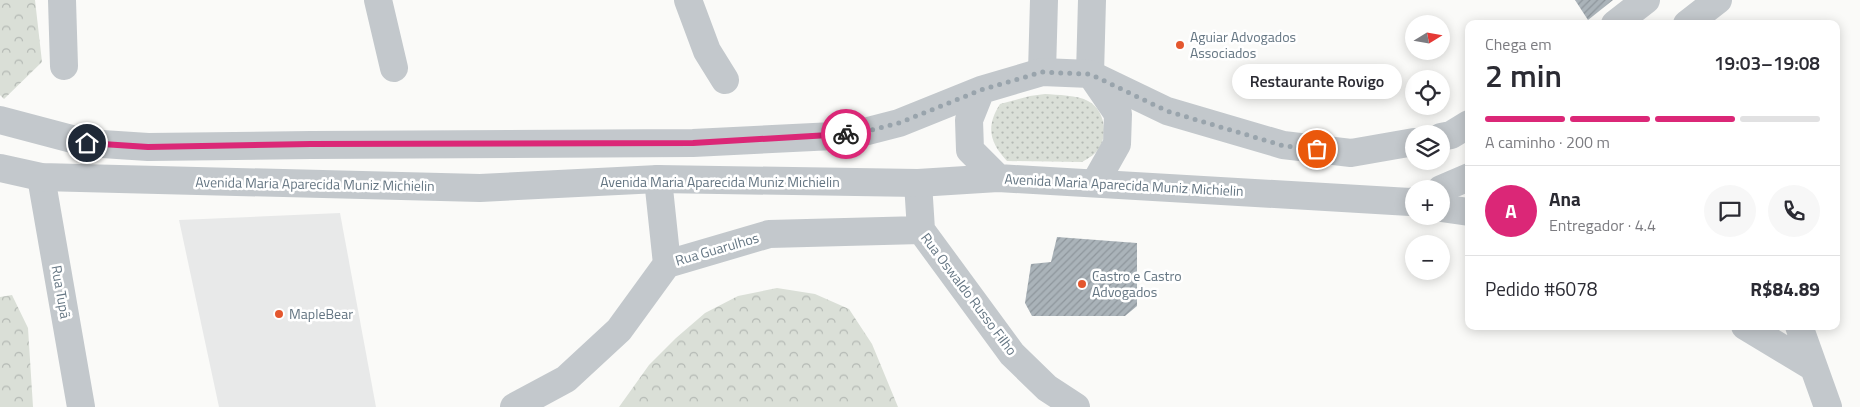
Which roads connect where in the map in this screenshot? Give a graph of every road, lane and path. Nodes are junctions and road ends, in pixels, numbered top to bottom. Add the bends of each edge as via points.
1 (62, 0) edge
2 (378, 0) edge
3 (688, 0) edge
4 (1044, 0) edge
5 (1092, 0) edge
6 (1646, 0) edge
7 (1718, 0) edge
8 (1620, 20) edge
9 (1695, 20) edge
10 (64, 66) dead end
11 (394, 68) dead end
12 (1042, 72) junction
13 (1090, 74) junction
14 (725, 80) dead end
15 (981, 90) junction
16 (0, 120) edge
17 (1405, 144) edge
18 (0, 168) edge
19 (41, 177) junction
20 (998, 178) junction
21 (658, 179) junction
22 (1465, 179) edge
23 (918, 183) junction
24 (1095, 183) junction
25 (1450, 185) edge
26 (1405, 202) edge
27 (1450, 209) edge
28 (1465, 211) edge
29 (921, 230) junction
30 (667, 264) junction
31 (1752, 330) edge
32 (1800, 330) edge
33 (1813, 367) junction
34 (80, 407) edge
35 (514, 407) edge
36 (1076, 407) edge
37 (1828, 407) edge

1 - 10 street
2 - 11 street
3 - 14 street via 707,51
4 - 12 street
5 - 13 street
6 - 8 street
7 - 9 street
12 - 13 street
12 - 15 street
13 - 17 street via 1167,111 1284,146 1351,153
13 - 24 street via 1118,114 1117,144
15 - 16 street via 899,123 864,132 693,143 148,147 87,143
15 - 20 street via 969,120 970,150
18 - 19 street, Avenida Maria Aparecida Muniz Michielin
19 - 21 street, Avenida Maria Aparecida Muniz Michielin via 480,188
19 - 34 street, Rua Tupã
20 - 23 street, Avenida Maria Aparecida Muniz Michielin
20 - 24 street, Avenida Maria Aparecida Muniz Michielin
21 - 23 street, Avenida Maria Aparecida Muniz Michielin
21 - 30 street
22 - 25 street
23 - 29 street, Rua Oswaldo Russo Filho
24 - 26 street, Avenida Maria Aparecida Muniz Michielin
27 - 28 street
29 - 30 street, Rua Guarulhos via 769,234
29 - 36 street, Rua Oswaldo Russo Filho via 1012,354 1047,388
30 - 35 street, Rua Guarulhos via 619,330 566,379
31 - 33 street
32 - 33 street
33 - 37 street

